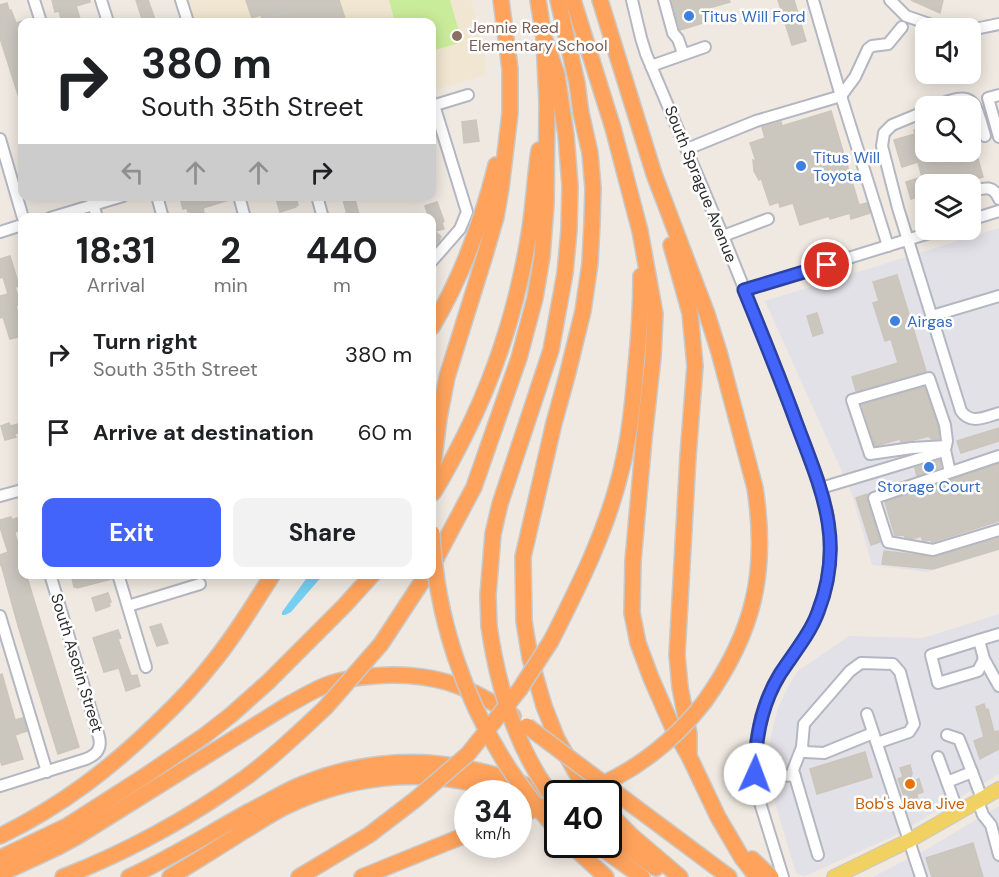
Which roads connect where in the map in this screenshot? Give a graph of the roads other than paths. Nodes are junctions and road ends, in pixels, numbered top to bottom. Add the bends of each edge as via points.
1 (34, 0) edge
2 (101, 0) edge
3 (181, 0) edge
4 (501, 0) edge
5 (538, 0) edge
6 (558, 0) edge
7 (573, 0) edge
8 (632, 0) edge
9 (664, 0) edge
10 (813, 0) edge
11 (891, 0) edge
12 (601, 3) edge
13 (40, 18) edge
14 (107, 18) edge
15 (187, 18) edge
16 (915, 19) edge
17 (999, 24) edge
18 (902, 27) dead end
19 (981, 28) edge
20 (544, 38) junction
21 (705, 47) dead end
22 (684, 53) junction
23 (651, 66) junction
24 (468, 95) dead end
25 (999, 95) edge
26 (841, 96) junction
27 (547, 103) junction
28 (436, 105) edge
29 (510, 112) junction
30 (436, 115) edge
31 (915, 116) edge
32 (981, 119) edge
33 (986, 136) dead end
34 (999, 137) edge
35 (0, 139) edge
36 (687, 149) junction
37 (654, 174) junction
38 (981, 188) edge
39 (999, 199) edge
40 (18, 201) edge
41 (92, 201) edge
42 (999, 211) edge
43 (62, 213) edge
44 (981, 217) edge
45 (768, 219) dead end
46 (18, 226) edge
47 (640, 231) junction
48 (0, 232) edge
49 (723, 236) junction
50 (915, 237) edge
51 (908, 239) junction
52 (888, 246) junction
53 (436, 256) edge
54 (744, 290) junction
55 (999, 296) edge
56 (932, 316) junction
57 (436, 320) edge
58 (999, 413) edge
59 (436, 442) edge
60 (945, 448) junction
61 (999, 456) edge
62 (950, 472) junction
63 (436, 488) edge
64 (821, 488) junction
65 (18, 491) edge
66 (0, 496) edge
67 (999, 530) edge
68 (436, 558) edge
69 (436, 576) edge
70 (52, 579) edge
71 (120, 579) edge
72 (270, 579) edge
73 (368, 579) edge
74 (425, 579) edge
75 (200, 584) dead end
76 (128, 606) junction
77 (0, 616) edge
78 (999, 634) edge
79 (979, 640) junction
80 (986, 663) junction
81 (146, 667) dead end
82 (999, 686) edge
83 (867, 714) dead end
84 (947, 735) dead end
85 (877, 743) junction
86 (802, 747) junction
87 (689, 756) junction
88 (938, 757) dead end
89 (47, 772) junction
90 (972, 772) junction
91 (755, 774) junction
92 (795, 776) junction
93 (454, 780) edge
94 (581, 780) edge
95 (612, 780) edge
96 (947, 782) junction
97 (544, 783) edge
98 (0, 786) edge
99 (999, 789) edge
100 (544, 793) edge
101 (626, 800) junction
102 (980, 800) junction
103 (958, 812) junction
104 (544, 814) edge
105 (995, 824) edge
106 (622, 826) edge
107 (727, 833) junction
108 (0, 836) edge
109 (454, 840) edge
110 (910, 840) junction
111 (622, 844) edge
112 (818, 855) dead end
113 (999, 855) edge
114 (0, 858) edge
115 (585, 858) edge
116 (607, 858) edge
117 (614, 858) edge
118 (0, 874) edge
119 (63, 877) edge
120 (129, 877) edge
121 (170, 877) edge
122 (299, 877) edge
123 (362, 877) edge
124 (606, 877) edge
125 (625, 877) edge
126 (642, 877) edge
127 (668, 877) edge
128 (680, 877) edge
129 (712, 877) edge
130 (729, 877) edge
131 (757, 877) edge
132 (771, 877) edge
133 (783, 877) edge
134 (834, 877) edge
135 (921, 877) edge

1 - 13 street
2 - 14 street
3 - 15 street
4 - 29 highway via 510,69
5 - 20 highway
6 - 94 highway via 590,153 590,263 583,311 523,557 524,621 544,706 557,739
7 - 47 highway
8 - 23 street, South Sprague Avenue
9 - 22 street via 673,33
10 - 26 street
11 - 16 street via 906,16
12 - 37 highway
17 - 19 street
18 - 26 street via 888,44 868,49
20 - 27 highway
20 - 97 highway, bridge via 557,75 566,135 570,186 565,273 551,350 500,504 493,534 488,595 489,626 500,685 514,725
21 - 22 street
22 - 23 street
23 - 36 street, South Sprague Avenue
24 - 28 street
25 - 34 street via 988,98
26 - 36 street via 799,103
26 - 52 street
27 - 63 highway via 530,227 506,334 478,410
27 - 68 highway via 546,204 535,298 519,358 474,487
29 - 57 highway via 474,238
29 - 59 highway via 496,217 447,377
30 - 53 street via 467,212 460,229
31 - 51 street via 892,125 882,139
32 - 33 street
35 - 40 street
36 - 49 street, South Sprague Avenue
37 - 87 highway via 690,313 695,366 677,655
37 - 95 highway, bridge via 719,352 755,488 759,561 747,624 730,663 705,701 657,752
38 - 39 street via 996,192
41 - 43 street
42 - 44 street
45 - 49 street
46 - 48 street
47 - 87 highway via 655,314 632,613 651,678
47 - 122 highway, bridge via 639,327 631,425 622,469 594,550 551,641 468,754 369,836
49 - 54 street, South Sprague Avenue
50 - 51 street
51 - 52 street
51 - 56 street
52 - 54 street
54 - 64 street, South Sprague Avenue
55 - 56 street
56 - 58 street via 962,413 971,419
60 - 60 street via 945,425 929,378 852,400 870,454
60 - 62 street
60 - 64 street
61 - 62 street
62 - 67 street via 874,498 888,542 933,550
64 - 91 street, South Sprague Avenue via 831,549 826,588 814,622 766,702 757,735
65 - 66 street
69 - 104 highway, bridge via 453,651 479,715 510,770
70 - 89 street, South Asotin Street via 100,746 89,758
71 - 76 street
72 - 108 highway via 214,662 131,748 86,786
73 - 114 highway via 268,682 204,736 67,826
74 - 119 highway, bridge via 381,644 325,708 285,746 246,777 164,829
75 - 76 street
76 - 81 street
77 - 89 street
78 - 79 street
79 - 80 street
79 - 80 street via 931,656 938,683 978,671
80 - 82 street
83 - 85 street
84 - 90 street via 959,739
85 - 86 street via 824,753 805,752
85 - 86 street via 909,732 914,724 900,672 893,664 861,663 804,724
85 - 110 street
86 - 92 street via 793,770
87 - 107 highway
88 - 96 street
89 - 98 street
90 - 96 street
90 - 102 street
91 - 92 street
91 - 133 street, South Sprague Avenue
92 - 112 street
93 - 121 highway via 392,777 330,789 290,804
96 - 103 street
99 - 102 main road
100 - 120 highway via 487,772 450,765 404,762 350,769 288,791
101 - 118 highway, bridge via 493,702 465,688 419,676 357,677 309,693 87,831
101 - 129 highway
101 - 130 highway
102 - 103 main road
102 - 105 street via 983,815
103 - 110 main road
105 - 113 street
106 - 128 highway
107 - 131 highway
107 - 132 highway
109 - 123 highway
110 - 134 main road
110 - 135 street
111 - 127 highway
115 - 124 highway
116 - 125 highway
117 - 126 highway

